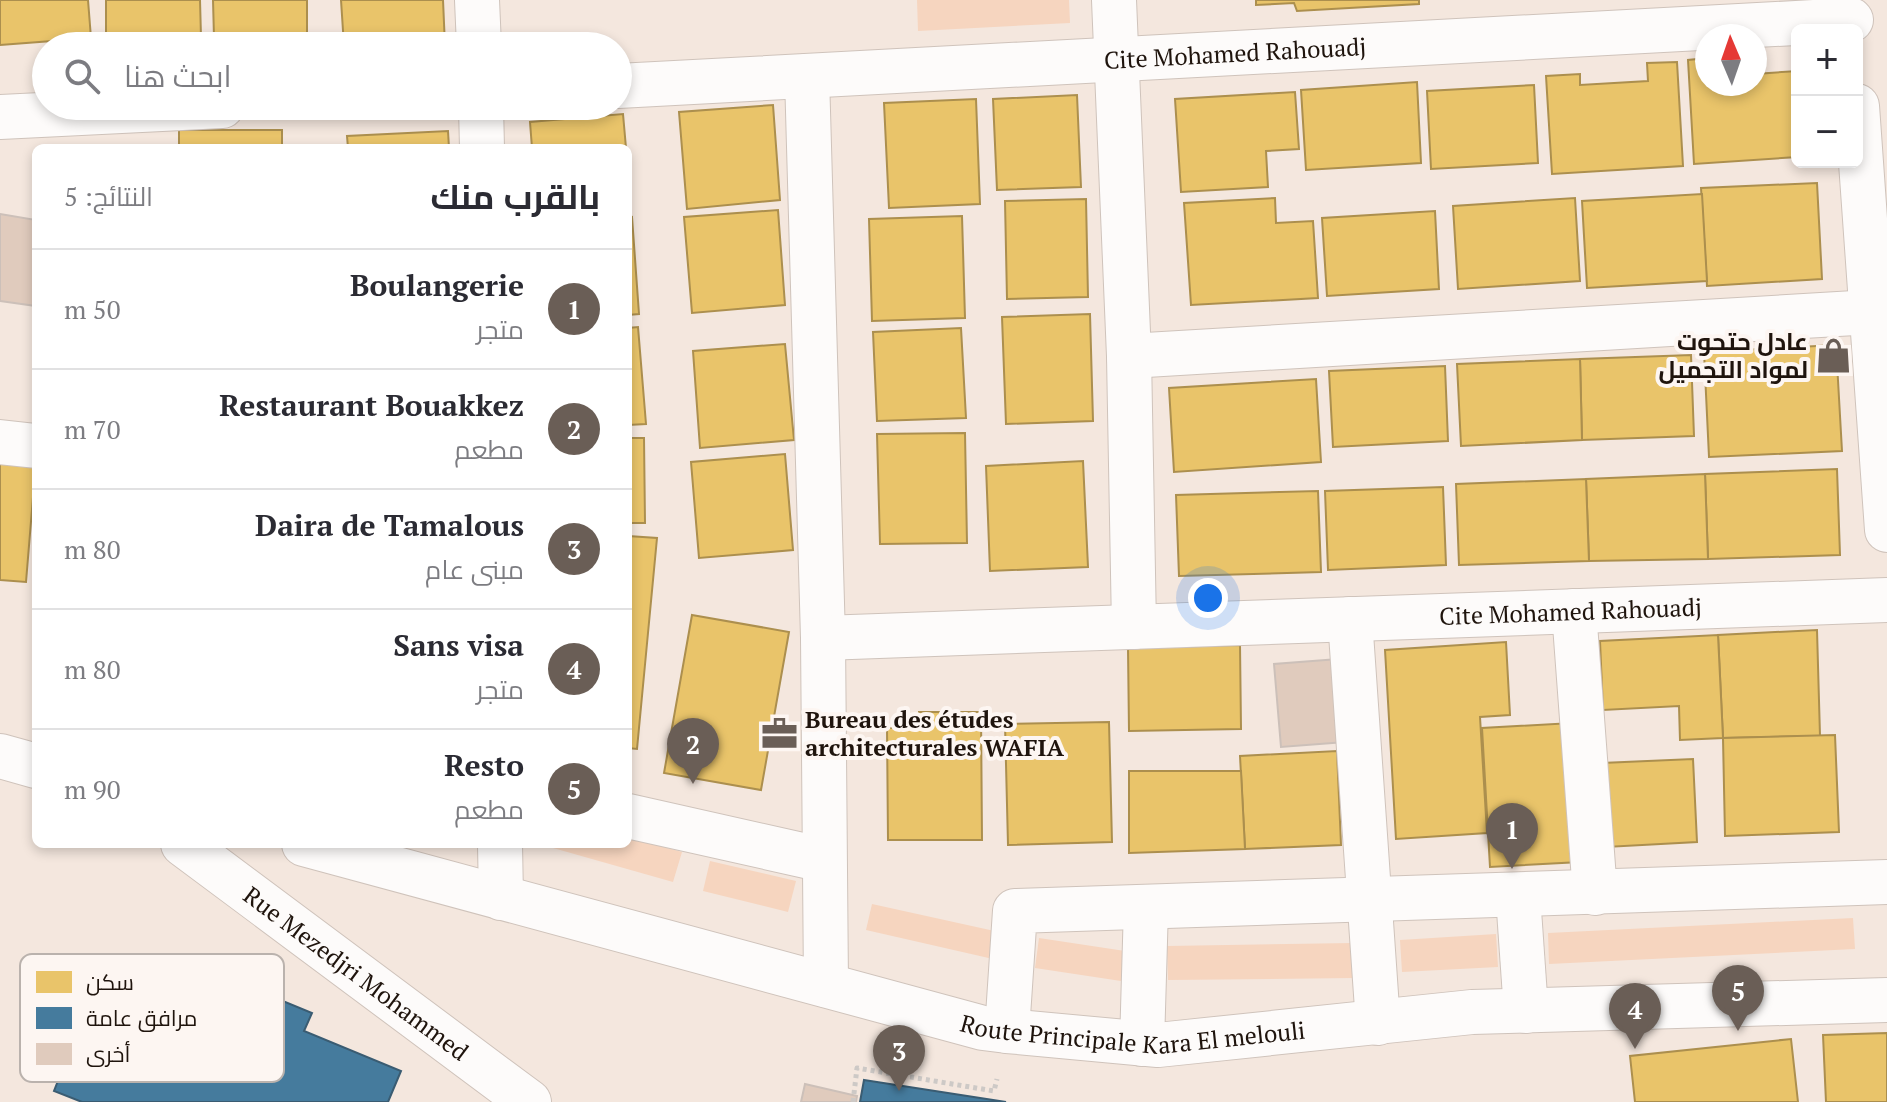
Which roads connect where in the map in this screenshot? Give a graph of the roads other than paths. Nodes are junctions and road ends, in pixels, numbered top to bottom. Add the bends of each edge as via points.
1 (477, 0) edge
2 (1114, 0) edge
3 (1851, 17) edge
4 (478, 32) edge
5 (1115, 62) junction
6 (807, 76) junction
7 (632, 85) edge
8 (32, 115) edge
9 (0, 117) edge
10 (481, 120) edge
11 (482, 144) edge
12 (1862, 168) edge
13 (1872, 312) junction
14 (1129, 356) junction
15 (0, 442) edge
16 (32, 446) edge
17 (1887, 530) edge
18 (1887, 600) edge
19 (1574, 611) junction
20 (1350, 619) junction
21 (1134, 627) junction
22 (823, 638) junction
23 (0, 756) edge
24 (32, 765) edge
25 (632, 817) edge
26 (188, 848) edge
27 (224, 848) edge
28 (319, 848) edge
29 (500, 848) edge
30 (824, 860) junction
31 (1887, 882) edge
32 (249, 893) junction
33 (1595, 893) junction
34 (1518, 896) junction
35 (501, 898) junction
36 (1370, 902) junction
37 (1146, 907) junction
38 (826, 985) junction
39 (1887, 1000) edge
40 (1526, 1011) junction
41 (1378, 1023) junction
42 (1007, 1031) junction
43 (1142, 1044) junction
44 (529, 1102) edge

1 - 4 street
2 - 5 street
3 - 5 street, Cite Mohamed Rahouadj
5 - 6 street, Cite Mohamed Rahouadj
5 - 14 street
6 - 7 street, Cite Mohamed Rahouadj
6 - 22 street
8 - 9 street
10 - 11 street
12 - 13 street
13 - 14 street
13 - 17 street
14 - 21 street
15 - 16 street
18 - 19 street, Cite Mohamed Rahouadj
19 - 20 street, Cite Mohamed Rahouadj
19 - 33 street
20 - 21 street, Cite Mohamed Rahouadj
20 - 36 street
21 - 22 street, Cite Mohamed Rahouadj
22 - 30 street
23 - 24 street
25 - 30 street
26 - 32 street, Rue Mezedjri Mohammed
27 - 32 street
28 - 35 street, Route Principale Kara El melouli
29 - 35 street
30 - 38 street
31 - 33 street
32 - 44 street, Rue Mezedjri Mohammed
33 - 34 street
34 - 36 street
34 - 40 street
35 - 38 street, Route Principale Kara El melouli
36 - 37 street
36 - 41 street
37 - 42 street via 1015,911
37 - 43 street
38 - 42 street, Route Principale Kara El melouli
39 - 40 street, Route Principale Kara El melouli
40 - 41 street, Route Principale Kara El melouli
41 - 43 street, Route Principale Kara El melouli
42 - 43 street, Route Principale Kara El melouli

